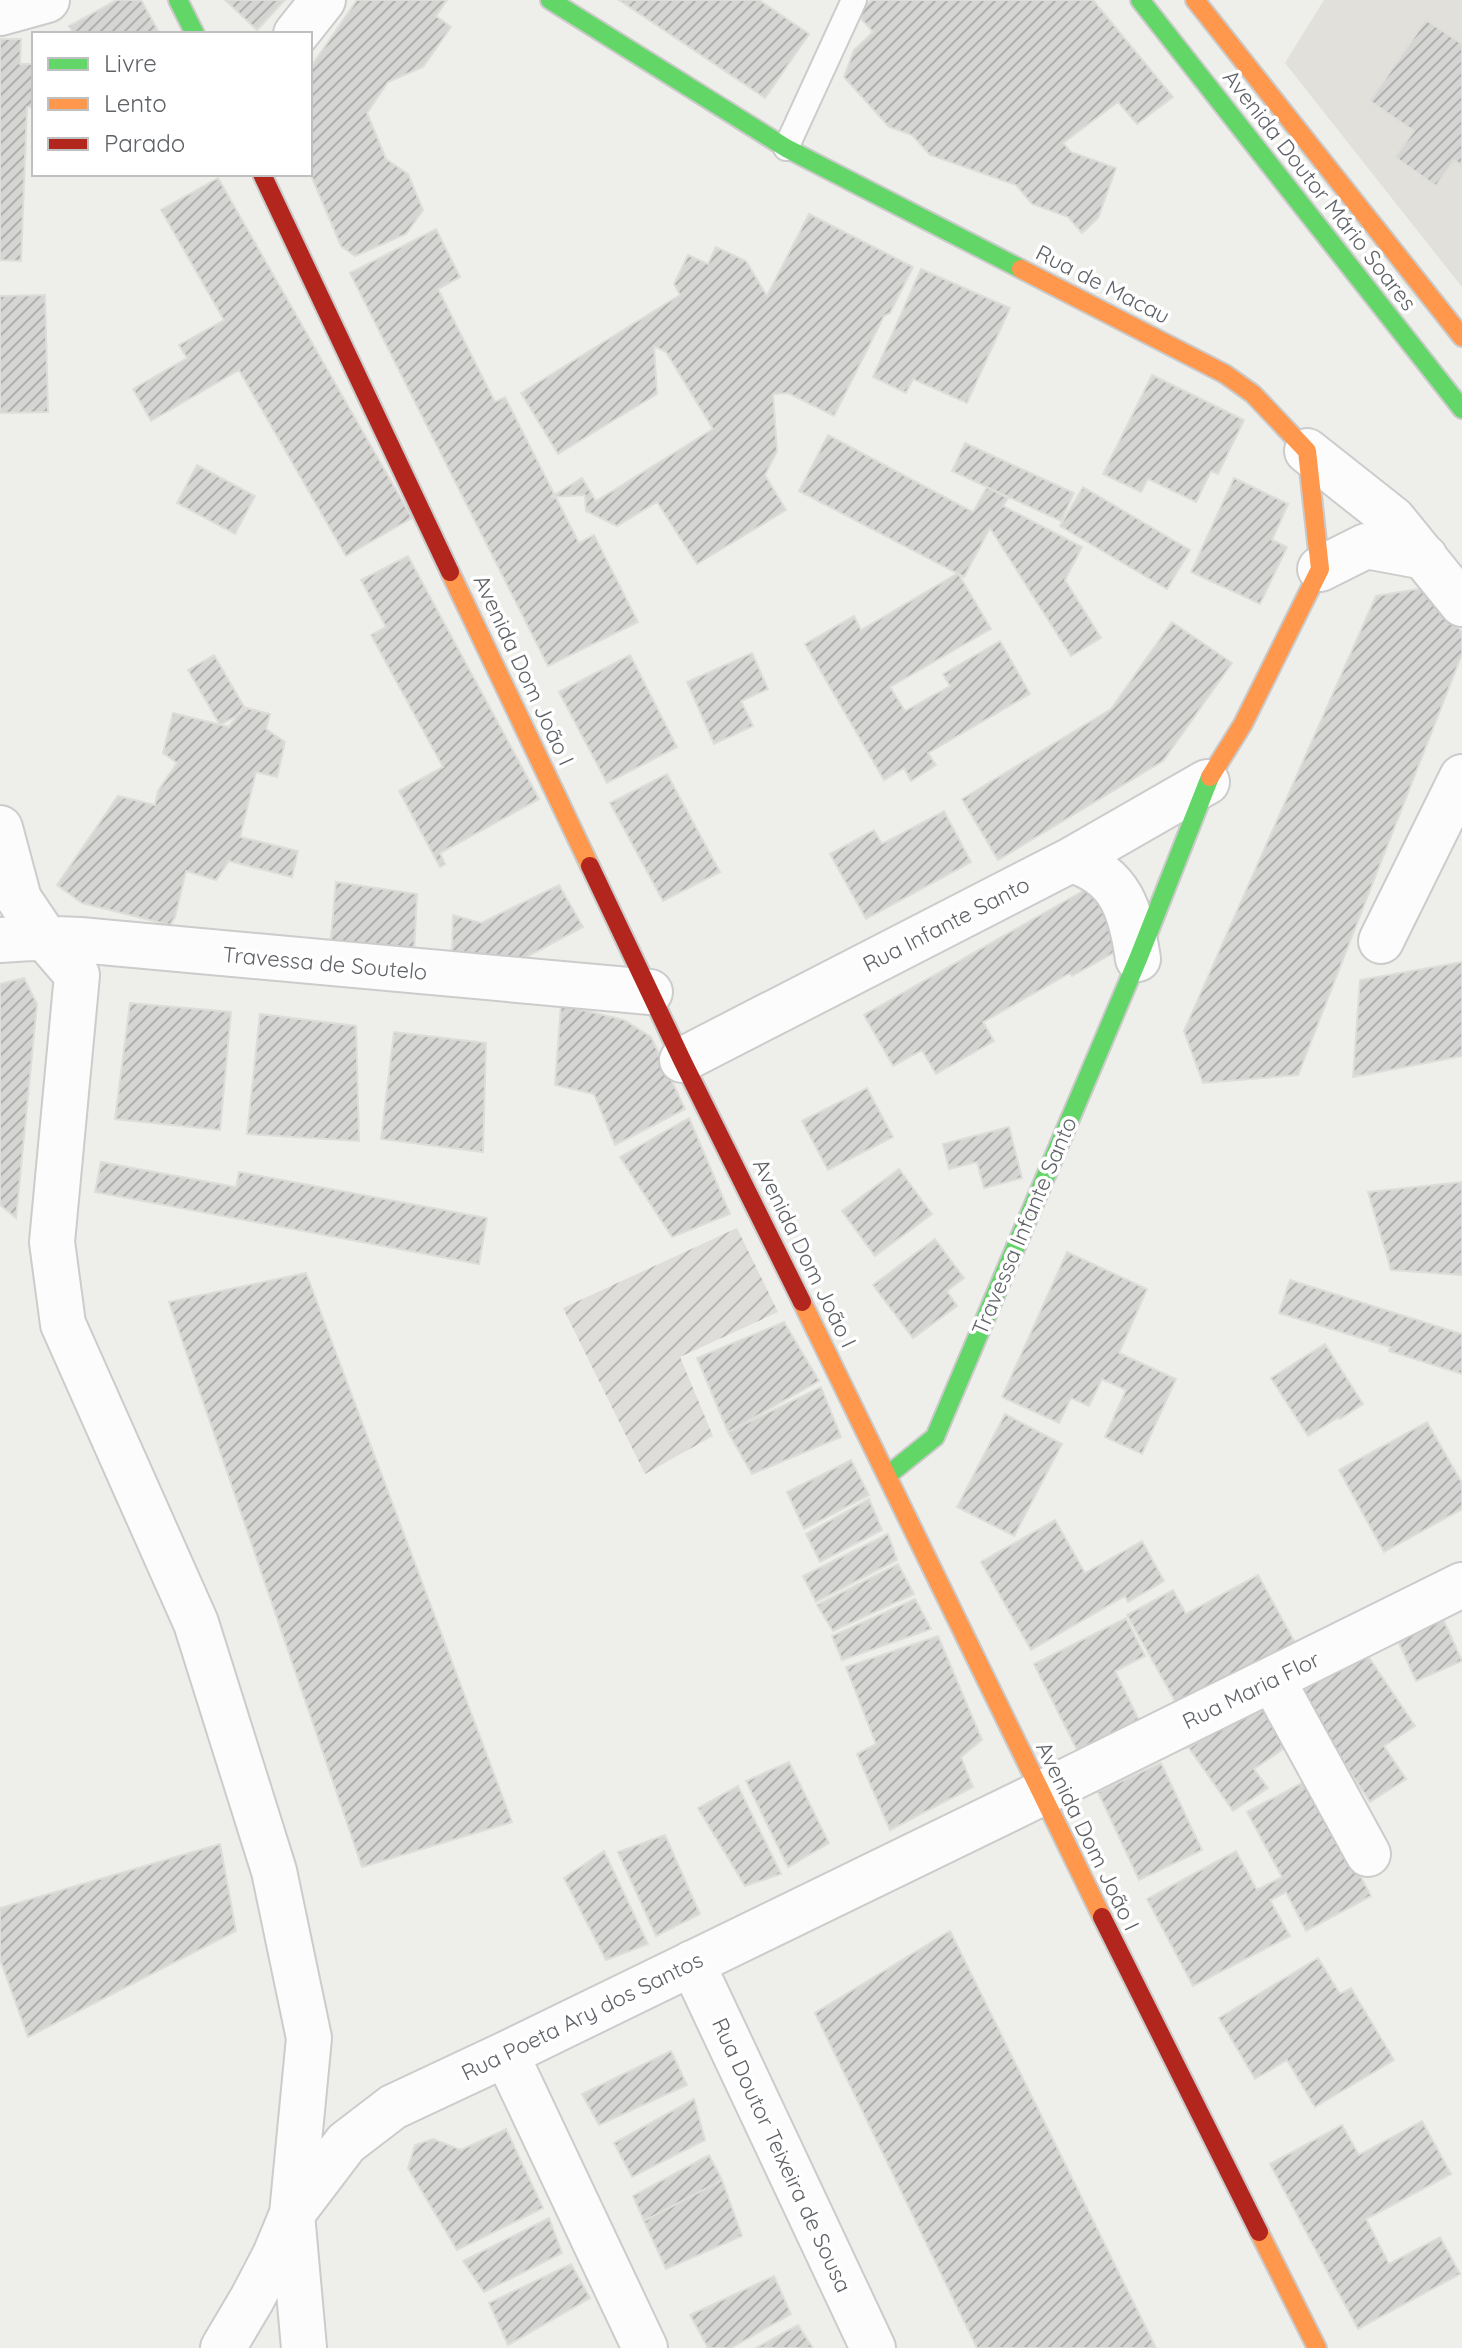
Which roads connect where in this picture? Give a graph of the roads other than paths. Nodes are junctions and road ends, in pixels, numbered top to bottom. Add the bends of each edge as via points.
1 (47, 0) edge
2 (178, 0) edge
3 (323, 0) edge
4 (550, 0) edge
5 (854, 0) edge
6 (1140, 0) edge
7 (1195, 0) edge
8 (0, 13) edge
9 (194, 32) edge
10 (298, 32) edge
11 (786, 148) junction
12 (263, 176) edge
13 (1462, 337) edge
14 (1462, 409) edge
15 (1307, 451) junction
16 (1425, 557) junction
17 (1320, 569) junction
18 (1462, 604) edge
19 (1462, 777) edge
20 (1207, 782) junction
21 (0, 828) edge
22 (1071, 860) junction
23 (46, 939) junction
24 (0, 940) edge
25 (1381, 941) dead end
26 (1138, 959) junction
27 (650, 992) junction
28 (682, 1060) junction
29 (888, 1475) junction
30 (1462, 1585) edge
31 (1272, 1679) junction
32 (1040, 1794) junction
33 (1368, 1854) dead end
34 (692, 1963) junction
35 (506, 2054) junction
36 (292, 2214) junction
37 (223, 2348) edge
38 (304, 2348) edge
39 (645, 2348) edge
40 (873, 2348) edge
41 (1317, 2348) edge

1 - 8 street
2 - 9 street
3 - 10 street
4 - 11 street, Rua de Macau
5 - 11 lane
6 - 14 street, Avenida Doutor Mário Soares
7 - 13 street, Avenida Doutor Mário Soares
11 - 15 street, Rua de Macau via 1225,374 1253,394
12 - 27 street, Avenida Dom João I
15 - 16 street via 1393,519
15 - 17 street
16 - 17 street via 1366,546
16 - 18 street
17 - 20 street via 1243,724
19 - 25 street
20 - 22 street, Rua Infante Santo
20 - 26 street, Travessa Infante Santo
21 - 23 street via 19,899
22 - 26 street via 1105,875 1125,901
22 - 28 street, Rua Infante Santo
23 - 24 street, Travessa de Soutelo
23 - 27 street, Travessa de Soutelo
23 - 36 street via 77,975 52,1242 63,1324 196,1623 274,1871 309,2038
26 - 29 street, Travessa Infante Santo via 935,1437
27 - 28 street, Avenida Dom João I
28 - 29 street, Avenida Dom João I
29 - 32 street, Avenida Dom João I
30 - 31 street, Rua Maria Flor
31 - 32 street, Rua Maria Flor
31 - 33 street
32 - 34 street, Rua Poeta Ary dos Santos
32 - 41 street, Avenida Dom João I
34 - 35 street, Rua Poeta Ary dos Santos
34 - 40 street, Rua Doutor Teixeira de Sousa
35 - 36 street, Rua Poeta Ary dos Santos via 393,2107 346,2143
35 - 39 street
36 - 37 street, Rua Poeta Ary dos Santos
36 - 38 street

